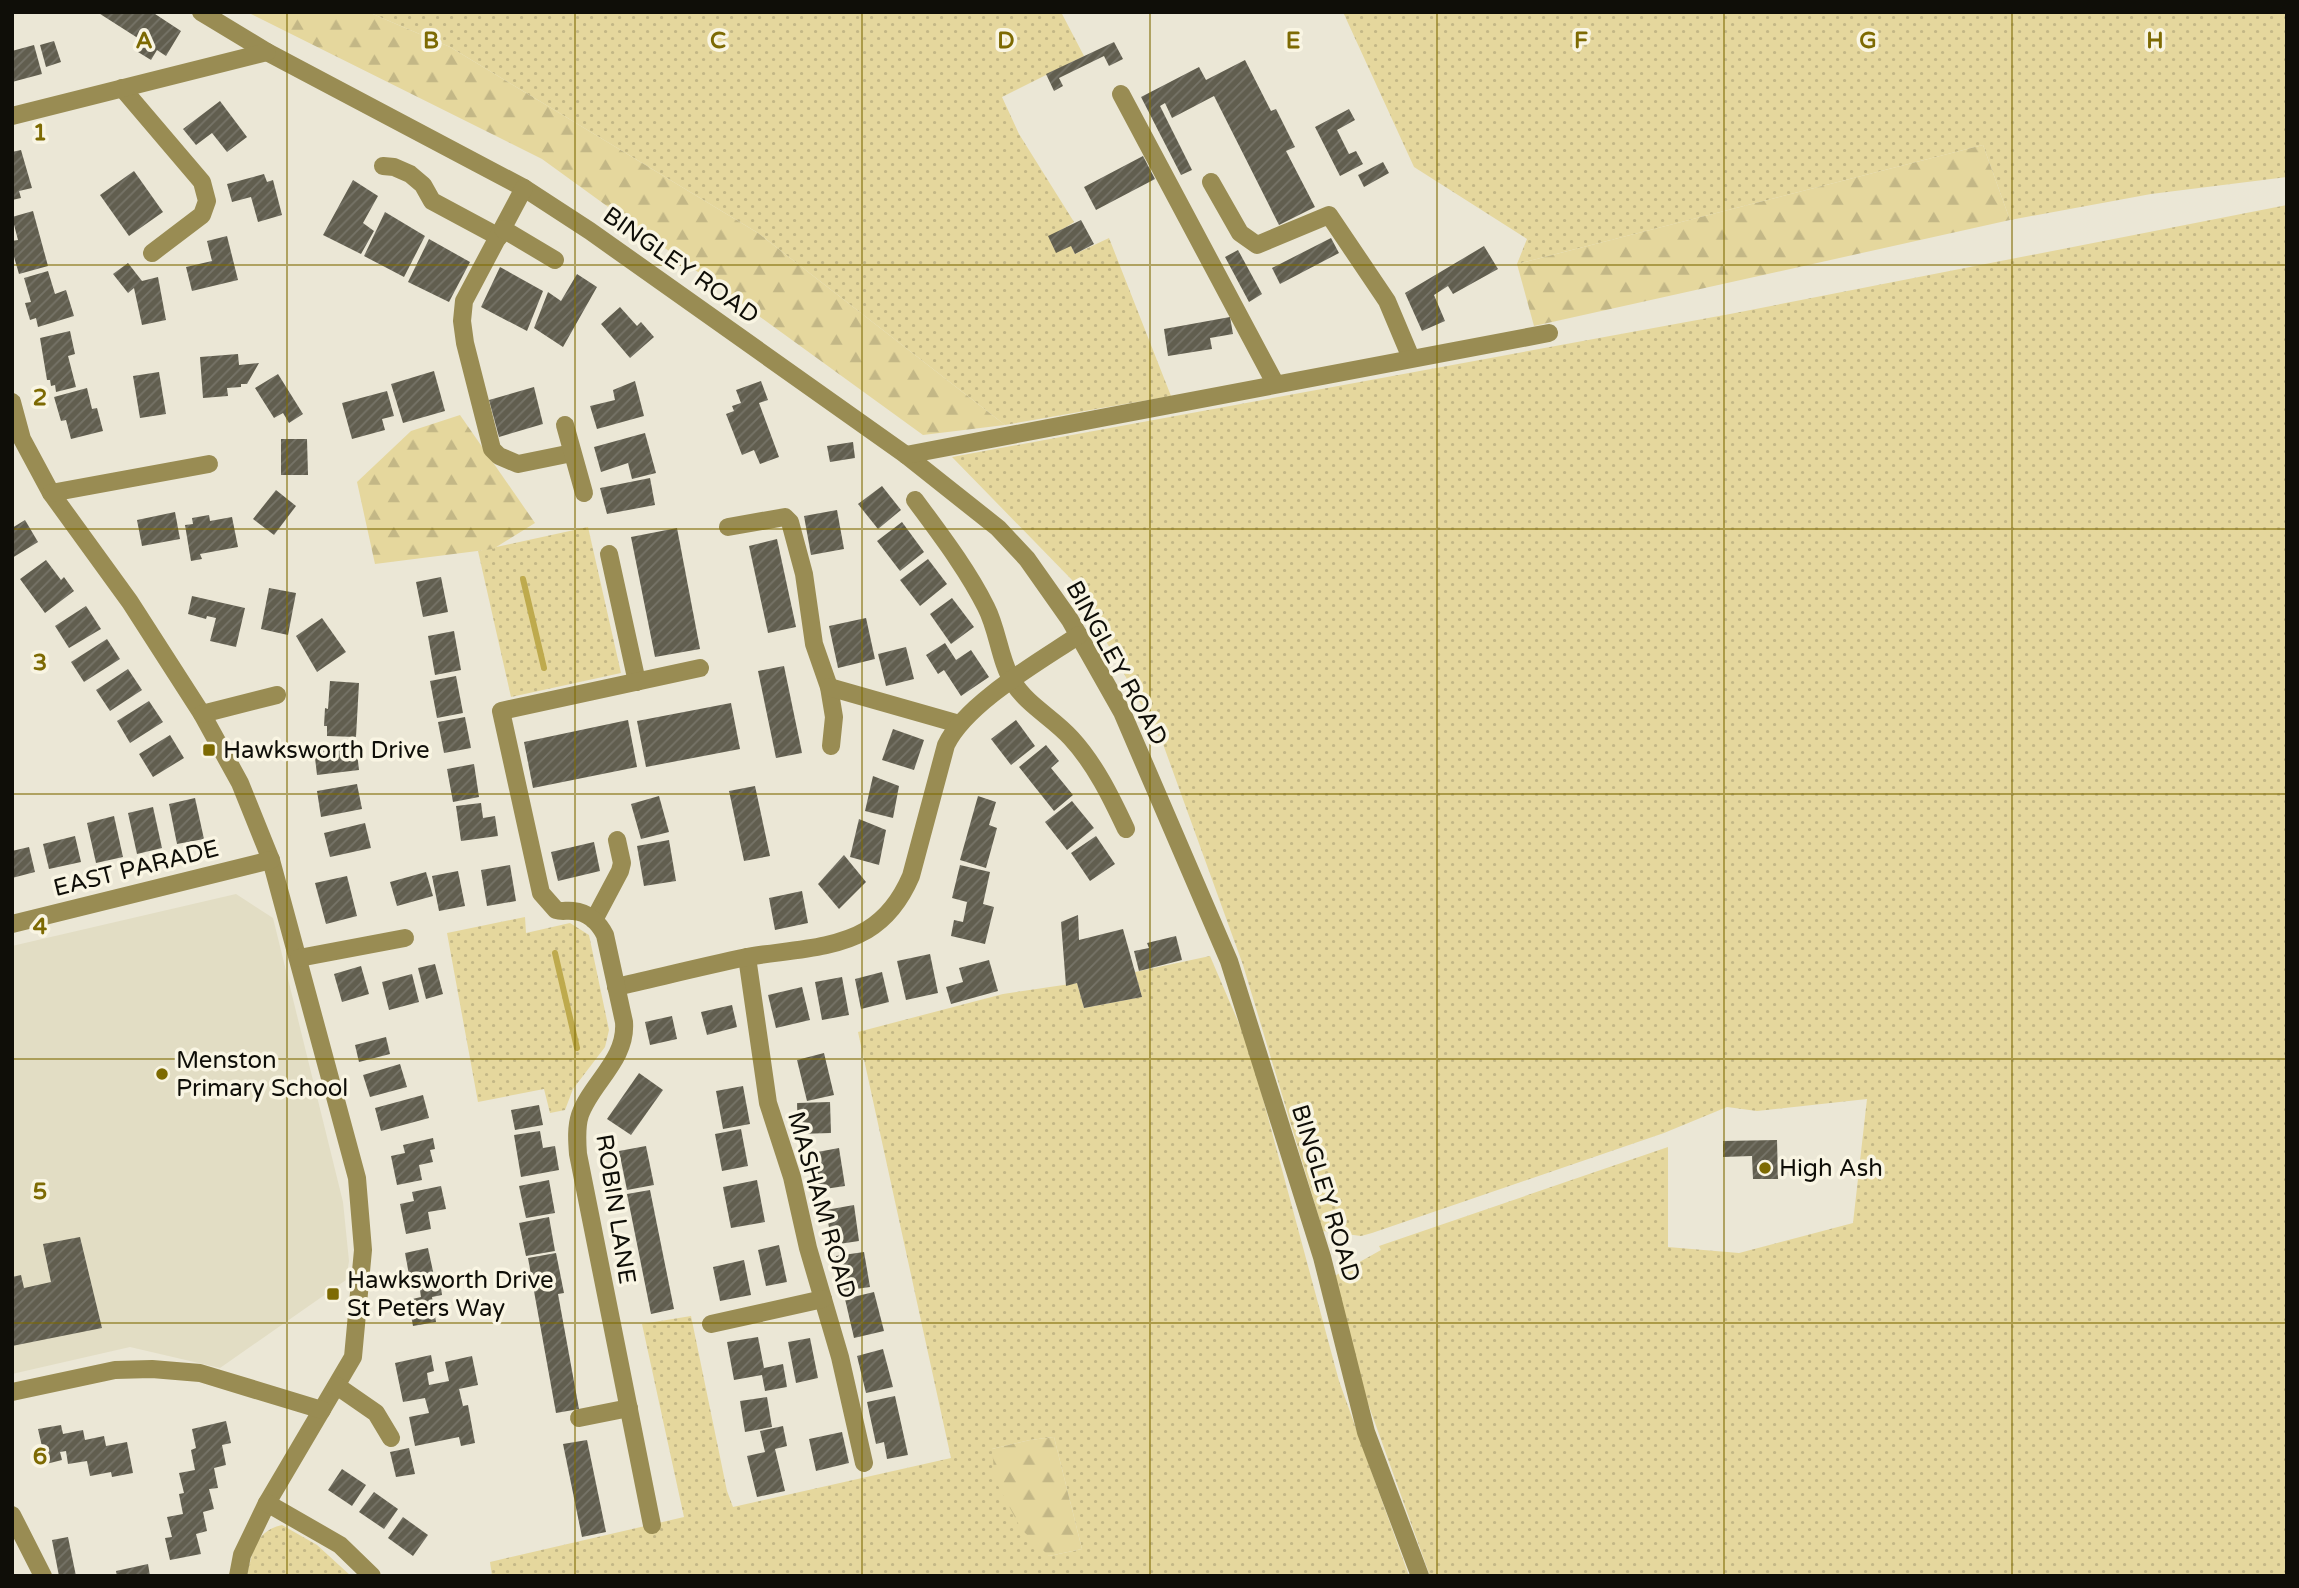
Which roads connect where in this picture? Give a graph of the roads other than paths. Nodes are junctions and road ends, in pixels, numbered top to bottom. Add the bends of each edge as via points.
1 (201, 12) edge
2 (267, 51) junction
3 (122, 88) junction
4 (1121, 94) dead end
5 (12, 116) edge
6 (383, 166) dead end
7 (1211, 182) dead end
8 (524, 188) junction
9 (501, 233) junction
10 (152, 253) dead end
11 (555, 260) dead end
12 (1549, 333) dead end
13 (1411, 358) junction
14 (1275, 383) junction
15 (12, 402) edge
16 (565, 425) dead end
17 (572, 453) junction
18 (906, 455) junction
19 (209, 464) dead end
20 (51, 493) junction
21 (584, 493) dead end
22 (915, 500) dead end
23 (728, 527) dead end
24 (609, 554) dead end
25 (1079, 635) junction
26 (700, 668) dead end
27 (1012, 681) junction
28 (637, 682) junction
29 (830, 687) junction
30 (277, 695) dead end
31 (202, 714) junction
32 (959, 724) junction
33 (831, 746) dead end
34 (1126, 829) dead end
35 (617, 840) dead end
36 (271, 860) junction
37 (594, 920) junction
38 (12, 924) edge
39 (405, 938) dead end
40 (747, 957) junction
41 (299, 958) junction
42 (616, 987) junction
43 (823, 1298) junction
44 (711, 1324) dead end
45 (337, 1386) junction
46 (12, 1392) edge
47 (629, 1408) junction
48 (322, 1410) junction
49 (579, 1418) dead end
50 (391, 1438) dead end
51 (864, 1463) dead end
52 (267, 1503) junction
53 (12, 1515) edge
54 (652, 1525) dead end
55 (43, 1576) edge
56 (239, 1576) edge
57 (372, 1576) edge
58 (1420, 1576) edge

1 - 2 street, BINGLEY ROAD
2 - 3 street
2 - 8 street, BINGLEY ROAD
3 - 5 street
3 - 10 street via 202,182 207,201 202,215
4 - 14 street
6 - 9 street via 410,174 432,201
7 - 13 street via 1240,233 1257,245 1329,215 1387,302
8 - 9 street
8 - 18 street, BINGLEY ROAD
9 - 11 street
9 - 17 street via 464,301 462,321 489,440 499,457 518,464
12 - 13 street
13 - 14 street
14 - 18 street
15 - 20 street via 22,439
16 - 17 street
17 - 21 street
18 - 25 street, BINGLEY ROAD via 998,528 1027,559
19 - 20 street
20 - 31 street via 130,602
22 - 27 street via 987,607
23 - 29 street via 785,517 794,530 814,644
24 - 28 street
25 - 27 street
25 - 58 street, BINGLEY ROAD via 1139,748 1229,961 1322,1256 1366,1432
26 - 28 street
27 - 32 street
27 - 34 street via 1072,738 1101,779
28 - 37 street via 501,710 541,893 556,910 574,911
29 - 32 street
29 - 33 street
30 - 31 street
31 - 36 street via 240,783
32 - 40 street via 946,745 911,876 895,905 854,936
35 - 37 street via 620,871
36 - 38 street, EAST PARADE
36 - 41 street
37 - 42 street, ROBIN LANE via 605,935
39 - 41 street
40 - 42 street
40 - 43 street, MASHAM ROAD via 768,1103
41 - 45 street via 357,1178 363,1250 353,1357
42 - 47 street, ROBIN LANE via 624,1037 580,1115 577,1135 580,1170
43 - 44 street
43 - 51 street, MASHAM ROAD
45 - 48 street
45 - 50 street via 376,1413
46 - 48 street via 115,1370 152,1369 200,1373
47 - 49 street
47 - 54 street, ROBIN LANE
48 - 52 street
52 - 56 street via 242,1555
52 - 57 street via 340,1545
53 - 55 street

